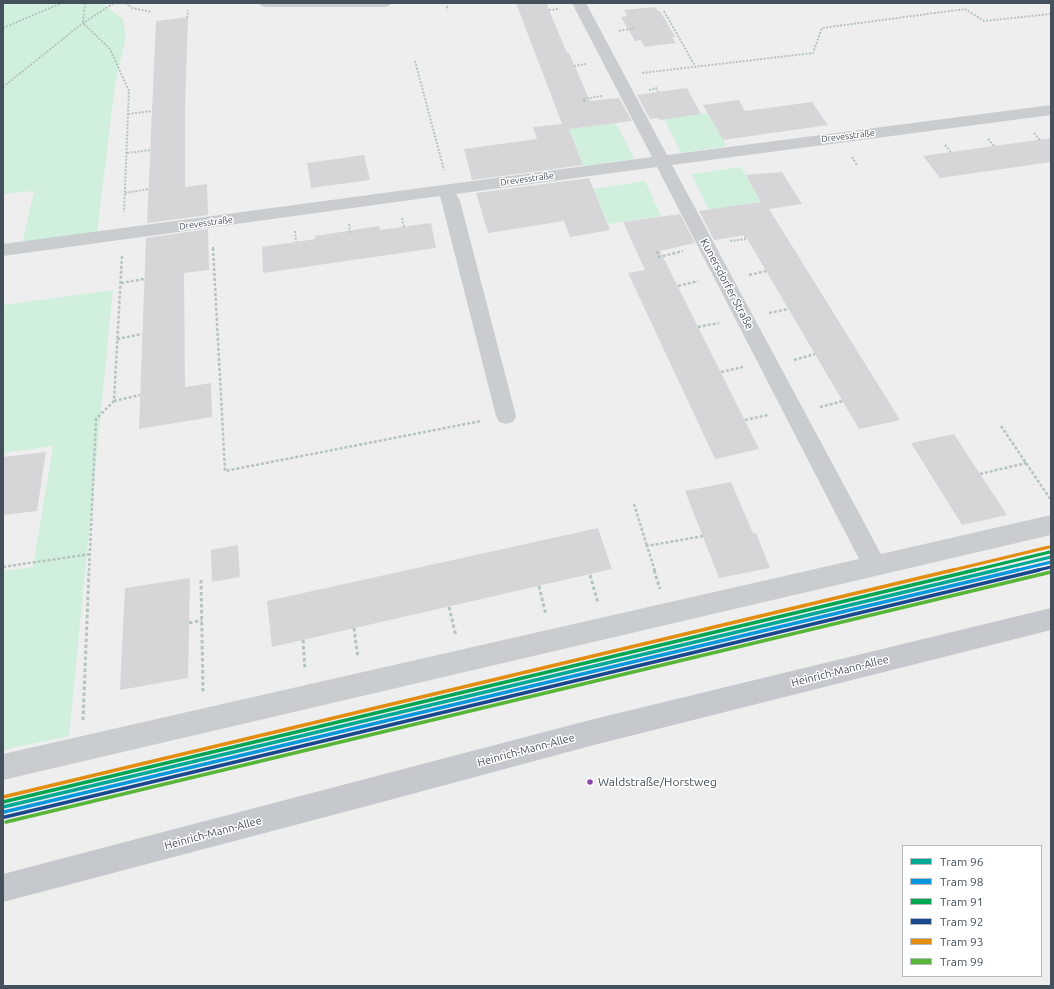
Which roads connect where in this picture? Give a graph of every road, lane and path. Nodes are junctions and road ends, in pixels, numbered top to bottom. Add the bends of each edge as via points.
1 (62, 3) edge
2 (85, 3) edge
3 (114, 3) edge
4 (126, 3) edge
5 (266, 3) edge
6 (384, 3) edge
7 (579, 3) edge
8 (447, 6) dead end
9 (188, 10) dead end
10 (447, 10) dead end
11 (664, 11) dead end
12 (152, 12) dead end
13 (1051, 14) edge
14 (187, 18) dead end
15 (83, 23) junction
16 (3, 28) edge
17 (634, 28) dead end
18 (618, 31) dead end
19 (416, 60) dead end
20 (591, 63) dead end
21 (574, 66) dead end
22 (695, 66) junction
23 (640, 73) dead end
24 (3, 87) edge
25 (606, 96) dead end
26 (585, 102) dead end
27 (1051, 110) edge
28 (152, 111) dead end
29 (128, 114) junction
30 (151, 150) dead end
31 (127, 153) junction
32 (662, 161) junction
33 (442, 163) dead end
34 (149, 189) dead end
35 (446, 190) junction
36 (125, 192) junction
37 (123, 235) junction
38 (745, 235) dead end
39 (727, 242) dead end
40 (213, 247) dead end
41 (3, 250) edge
42 (657, 251) dead end
43 (684, 251) dead end
44 (766, 271) dead end
45 (746, 275) dead end
46 (144, 279) dead end
47 (699, 281) dead end
48 (121, 283) junction
49 (678, 286) dead end
50 (788, 309) dead end
51 (767, 314) dead end
52 (721, 322) dead end
53 (698, 327) dead end
54 (142, 334) dead end
55 (117, 339) junction
56 (815, 354) dead end
57 (793, 360) dead end
58 (744, 366) dead end
59 (721, 372) dead end
60 (140, 396) dead end
61 (114, 399) junction
62 (843, 401) dead end
63 (818, 408) dead end
64 (769, 414) dead end
65 (506, 416) joint
66 (745, 420) dead end
67 (1001, 426) dead end
68 (1026, 464) junction
69 (980, 474) dead end
70 (1051, 500) edge
71 (634, 504) dead end
72 (1051, 525) edge
73 (703, 536) dead end
74 (647, 546) junction
75 (90, 554) junction
76 (875, 566) junction
77 (3, 567) edge
78 (590, 575) dead end
79 (201, 580) dead end
80 (539, 586) dead end
81 (660, 590) dead end
82 (599, 604) dead end
83 (449, 607) dead end
84 (546, 616) dead end
85 (1051, 619) edge
86 (202, 620) junction
87 (189, 623) dead end
88 (354, 628) dead end
89 (303, 640) dead end
90 (458, 644) dead end
91 (359, 666) dead end
92 (305, 678) dead end
93 (203, 694) dead end
94 (83, 720) dead end
95 (3, 767) edge
96 (3, 888) edge

1 - 16 path
2 - 15 path
3 - 15 path
4 - 12 path via 132,8
5 - 6 street
7 - 32 street, Kunersdorfer Straße
8 - 10 path
9 - 14 path
11 - 22 path
13 - 22 path via 984,22 965,9 822,28 812,53
15 - 24 path
15 - 29 path via 110,49 129,91
17 - 18 path
19 - 33 path
20 - 21 path
22 - 23 path
25 - 26 path via 583,99
27 - 32 street, Drevesstraße
28 - 29 path
29 - 31 path
30 - 31 path
31 - 36 path
32 - 35 street, Drevesstraße
32 - 76 street, Kunersdorfer Straße
34 - 36 path
35 - 37 street, Drevesstraße
35 - 65 street
36 - 37 path
37 - 41 street, Drevesstraße
37 - 48 path
38 - 39 path via 746,239
40 - 65 path via 225,472
42 - 43 path via 659,257
44 - 45 path
46 - 48 path
47 - 49 path
48 - 55 path
50 - 51 path
52 - 53 path
54 - 55 path
55 - 61 path
56 - 57 path
58 - 59 path
60 - 61 path
61 - 75 path via 96,419
62 - 63 path
64 - 66 path
67 - 68 path
68 - 69 path
68 - 70 path
71 - 74 path
72 - 76 street
73 - 74 path
74 - 81 path
75 - 77 path
75 - 94 path
76 - 95 street
78 - 82 path
79 - 86 path
80 - 84 path
83 - 90 path
85 - 96 main road, Heinrich-Mann-Allee via 594,732
86 - 87 path
86 - 93 path
88 - 91 path
89 - 92 path

